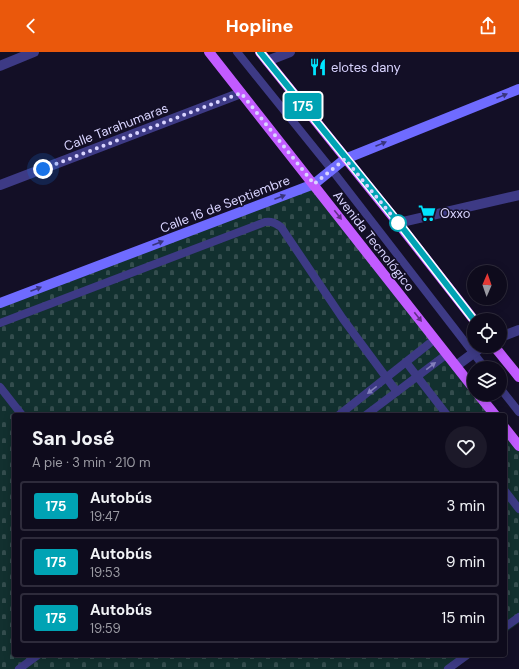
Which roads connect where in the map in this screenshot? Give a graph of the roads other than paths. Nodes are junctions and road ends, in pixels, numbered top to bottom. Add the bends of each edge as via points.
1 (34, 52) edge
2 (209, 52) edge
3 (237, 52) edge
4 (260, 52) edge
5 (290, 52) edge
6 (267, 61) junction
7 (0, 66) edge
8 (519, 89) edge
9 (241, 93) junction
10 (345, 159) junction
11 (332, 170) junction
12 (314, 184) junction
13 (0, 185) edge
14 (519, 195) edge
15 (398, 222) junction
16 (0, 303) edge
17 (469, 313) edge
18 (0, 323) edge
19 (519, 330) edge
20 (507, 334) edge
21 (435, 339) junction
22 (500, 353) edge
23 (447, 354) junction
24 (474, 354) junction
25 (480, 361) edge
26 (406, 362) junction
27 (456, 366) junction
28 (417, 376) junction
29 (519, 377) edge
30 (387, 378) junction
31 (467, 380) edge
32 (0, 387) edge
33 (397, 392) junction
34 (507, 397) edge
35 (484, 401) edge
36 (519, 412) edge
37 (20, 413) edge
38 (342, 413) edge
39 (369, 413) edge
40 (445, 413) edge
41 (493, 413) edge
42 (507, 431) edge
43 (519, 446) edge
44 (507, 494) edge
45 (519, 509) edge
46 (519, 617) edge
47 (507, 626) edge
48 (35, 657) edge
49 (465, 657) edge
50 (454, 667) edge
51 (18, 669) edge

1 - 7 street
2 - 9 main road, Avenida Tecnológico
3 - 11 lane
4 - 6 main road
5 - 6 street
6 - 10 main road
10 -> 8 main road, Calle 16 de Septiembre
9 - 12 main road, Avenida Tecnológico
9 - 13 street, Calle Tarahumaras
10 - 11 main road, Calle 16 de Septiembre
10 - 15 main road
11 - 12 main road, Calle 16 de Septiembre
11 - 24 lane
16 -> 12 main road, Calle 16 de Septiembre
12 -> 21 main road, Avenida Tecnológico
14 - 15 street
15 - 17 main road
18 - 30 lane via 265,222 272,222 281,227 343,319
19 - 20 street
21 - 23 main road, Avenida Tecnológico
21 - 26 lane
22 - 29 main road
23 - 27 main road, Avenida Tecnológico
28 -> 23 lane
24 - 25 lane
24 - 27 street
26 - 28 lane
26 - 30 lane
27 - 31 main road, Avenida Tecnológico
28 - 33 lane
28 - 40 lane
30 - 33 lane
30 -> 38 lane
32 - 37 lane
33 - 39 lane
34 - 36 lane
35 - 41 main road
42 - 43 main road
44 - 45 lane
46 - 47 lane
48 - 51 lane
49 - 50 lane

